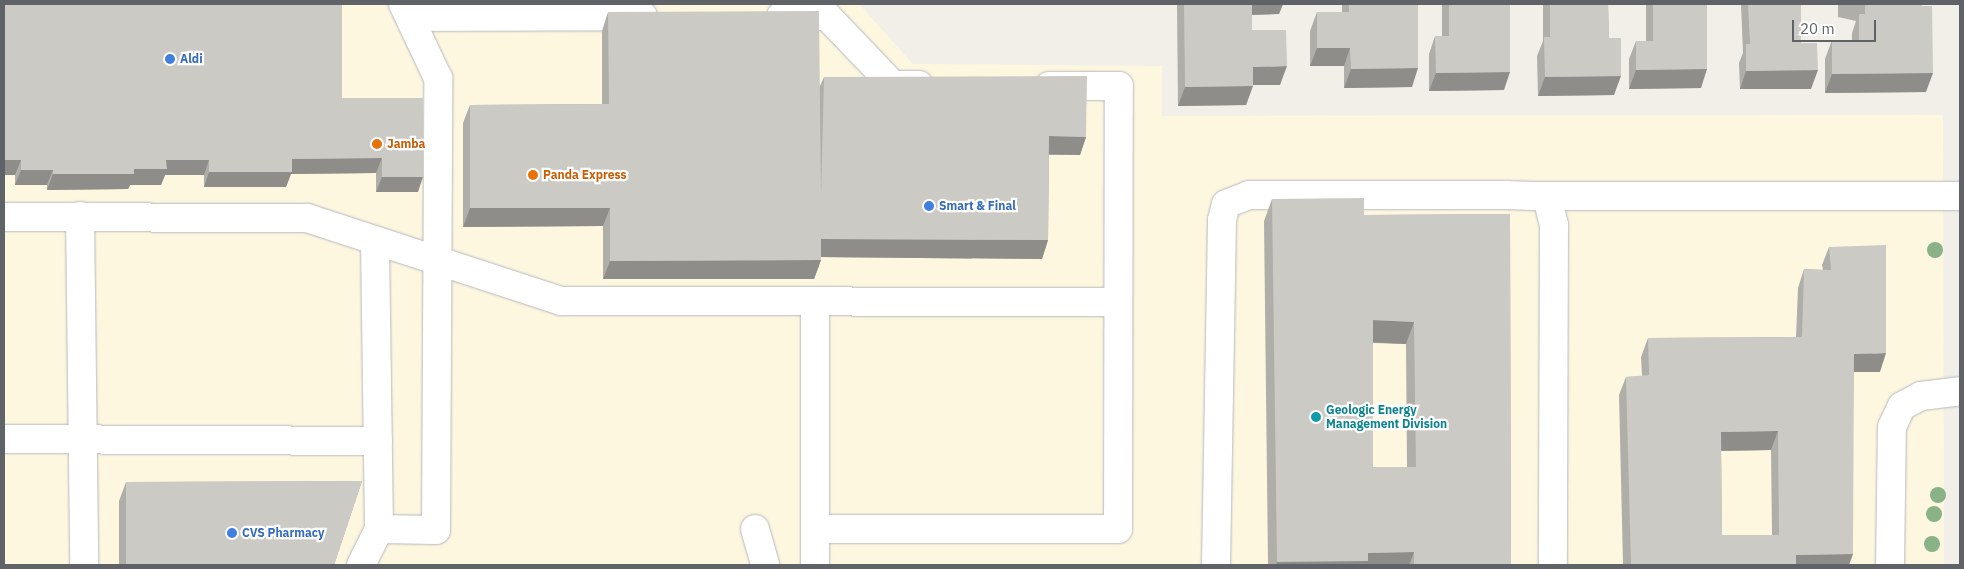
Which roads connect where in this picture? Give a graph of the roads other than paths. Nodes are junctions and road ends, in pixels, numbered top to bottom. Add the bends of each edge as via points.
1 (407, 10) edge
2 (669, 16) edge
3 (758, 16) edge
4 (942, 85) edge
5 (1021, 86) edge
6 (1540, 196) junction
7 (1960, 196) edge
8 (80, 216) junction
9 (4, 217) edge
10 (375, 242) junction
11 (437, 263) junction
12 (815, 302) junction
13 (1118, 302) junction
14 (1960, 391) edge
15 (4, 439) edge
16 (82, 440) junction
17 (378, 442) junction
18 (379, 530) junction
19 (755, 530) dead end
20 (815, 530) junction
21 (84, 565) edge
22 (362, 565) edge
23 (765, 565) edge
24 (815, 565) edge
25 (1216, 565) edge
26 (1553, 565) edge
27 (1890, 565) edge

1 - 2 lane
1 - 11 lane via 438,78
3 - 4 lane via 827,16 893,85
5 - 13 lane via 1119,86
6 - 7 lane
6 - 25 lane via 1249,195 1226,204 1221,249
6 - 26 lane via 1551,206 1554,241
8 - 9 lane
8 - 10 lane via 307,218
8 - 16 lane
10 - 11 lane
10 - 17 lane
11 - 12 lane via 561,301
11 - 18 lane via 436,530
12 - 13 lane
12 - 20 lane
13 - 20 lane via 1118,528
14 - 27 lane via 1920,396 1902,406 1892,427
15 - 16 lane
16 - 17 lane
16 - 21 lane
17 - 18 lane
18 - 22 lane
19 - 23 lane
20 - 24 lane

